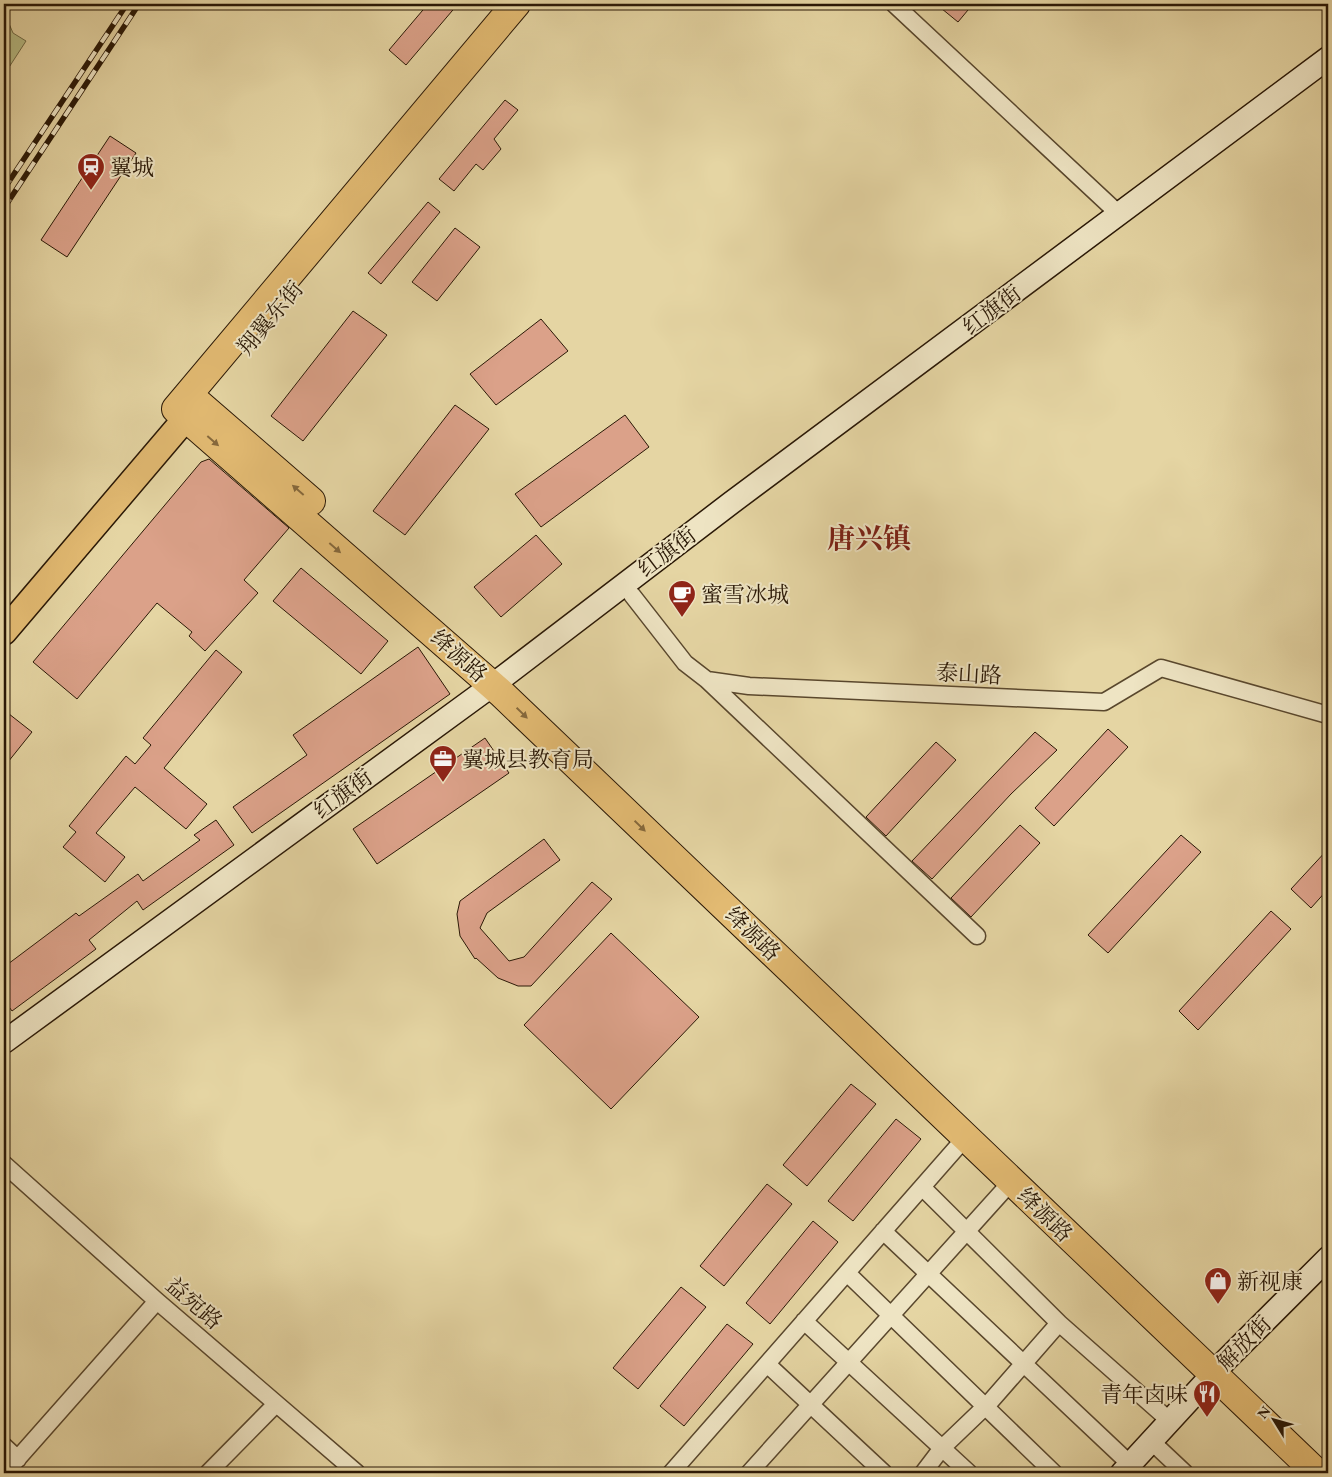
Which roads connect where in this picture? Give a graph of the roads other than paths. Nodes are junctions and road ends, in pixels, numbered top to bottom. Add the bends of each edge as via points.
1 (516, 4) edge
2 (536, 4) edge
3 (894, 4) edge
4 (1328, 58) edge
5 (1328, 73) edge
6 (1120, 215) junction
7 (186, 407) junction
8 (632, 595) junction
9 (4, 610) edge
10 (4, 632) edge
11 (707, 680) junction
12 (504, 683) junction
13 (1328, 715) edge
14 (977, 936) dead end
15 (4, 1042) edge
16 (4, 1056) edge
17 (965, 1138) junction
18 (4, 1164) edge
19 (1011, 1182) junction
20 (922, 1187) junction
21 (883, 1231) junction
22 (966, 1231) junction
23 (1328, 1258) edge
24 (1328, 1272) edge
25 (847, 1273) junction
26 (928, 1274) junction
27 (157, 1301) junction
28 (891, 1314) junction
29 (804, 1321) junction
30 (1060, 1324) junction
31 (847, 1361) junction
32 (767, 1364) junction
33 (1023, 1364) junction
34 (1223, 1372) junction
35 (276, 1404) junction
36 (811, 1405) junction
37 (984, 1408) junction
38 (1170, 1421) junction
39 (1155, 1445) junction
40 (4, 1446) edge
41 (942, 1448) junction
42 (1328, 1458) edge
43 (18, 1459) junction
44 (1129, 1470) edge
45 (753, 1472) edge
46 (5, 1473) edge
47 (208, 1473) edge
48 (357, 1473) edge
49 (672, 1473) edge
50 (884, 1473) edge
51 (923, 1473) edge
52 (969, 1473) edge
53 (1054, 1473) edge
54 (1185, 1473) edge
55 (1317, 1473) edge

1 - 7 highway, 翔翼东街
2 - 7 highway, 翔翼东街
3 - 6 street
4 - 6 main road, 红旗街
5 - 8 main road, 红旗街
6 - 12 main road, 红旗街 via 731,503
7 - 9 main road, 翔翼东街
7 - 10 main road, 翔翼东街
7 - 12 highway, 绛源路
8 - 11 street, 泰山路 via 685,663
8 - 12 main road, 红旗街
11 - 13 street, 泰山路 via 748,686 1104,702 1161,668
11 - 14 street
12 - 15 main road, 红旗街
12 - 16 main road, 红旗街
12 -> 17 highway, 绛源路
12 - 34 highway, 绛源路
17 - 19 highway, 绛源路
17 - 20 street
18 - 27 street, 益宛路
19 - 22 street
19 - 34 highway, 绛源路
20 - 21 street
20 - 22 street
21 - 25 street
21 - 26 street
22 - 26 street
22 - 30 street
23 - 34 main road, 解放街
24 - 34 main road
25 - 28 street
25 - 29 street
26 - 28 street
26 - 33 street
27 - 35 street, 益宛路
27 - 43 street
28 - 31 street
28 - 37 street
29 - 31 street
29 - 32 street
30 - 33 street
30 - 38 street
31 - 36 street
31 - 41 street
32 - 36 street
32 - 49 street
33 - 37 street
33 - 44 street
34 - 38 main road, 解放街
34 - 39 main road
34 - 42 highway, 绛源路
34 - 55 highway, 绛源路
35 - 47 street
35 - 48 street, 益宛路
36 - 45 street
36 - 50 street
37 - 41 street
37 - 53 street
38 - 39 main road, 解放街
39 - 44 main road, 解放街
39 - 54 street
40 - 43 street
41 - 51 street
41 - 52 street
43 - 46 street

